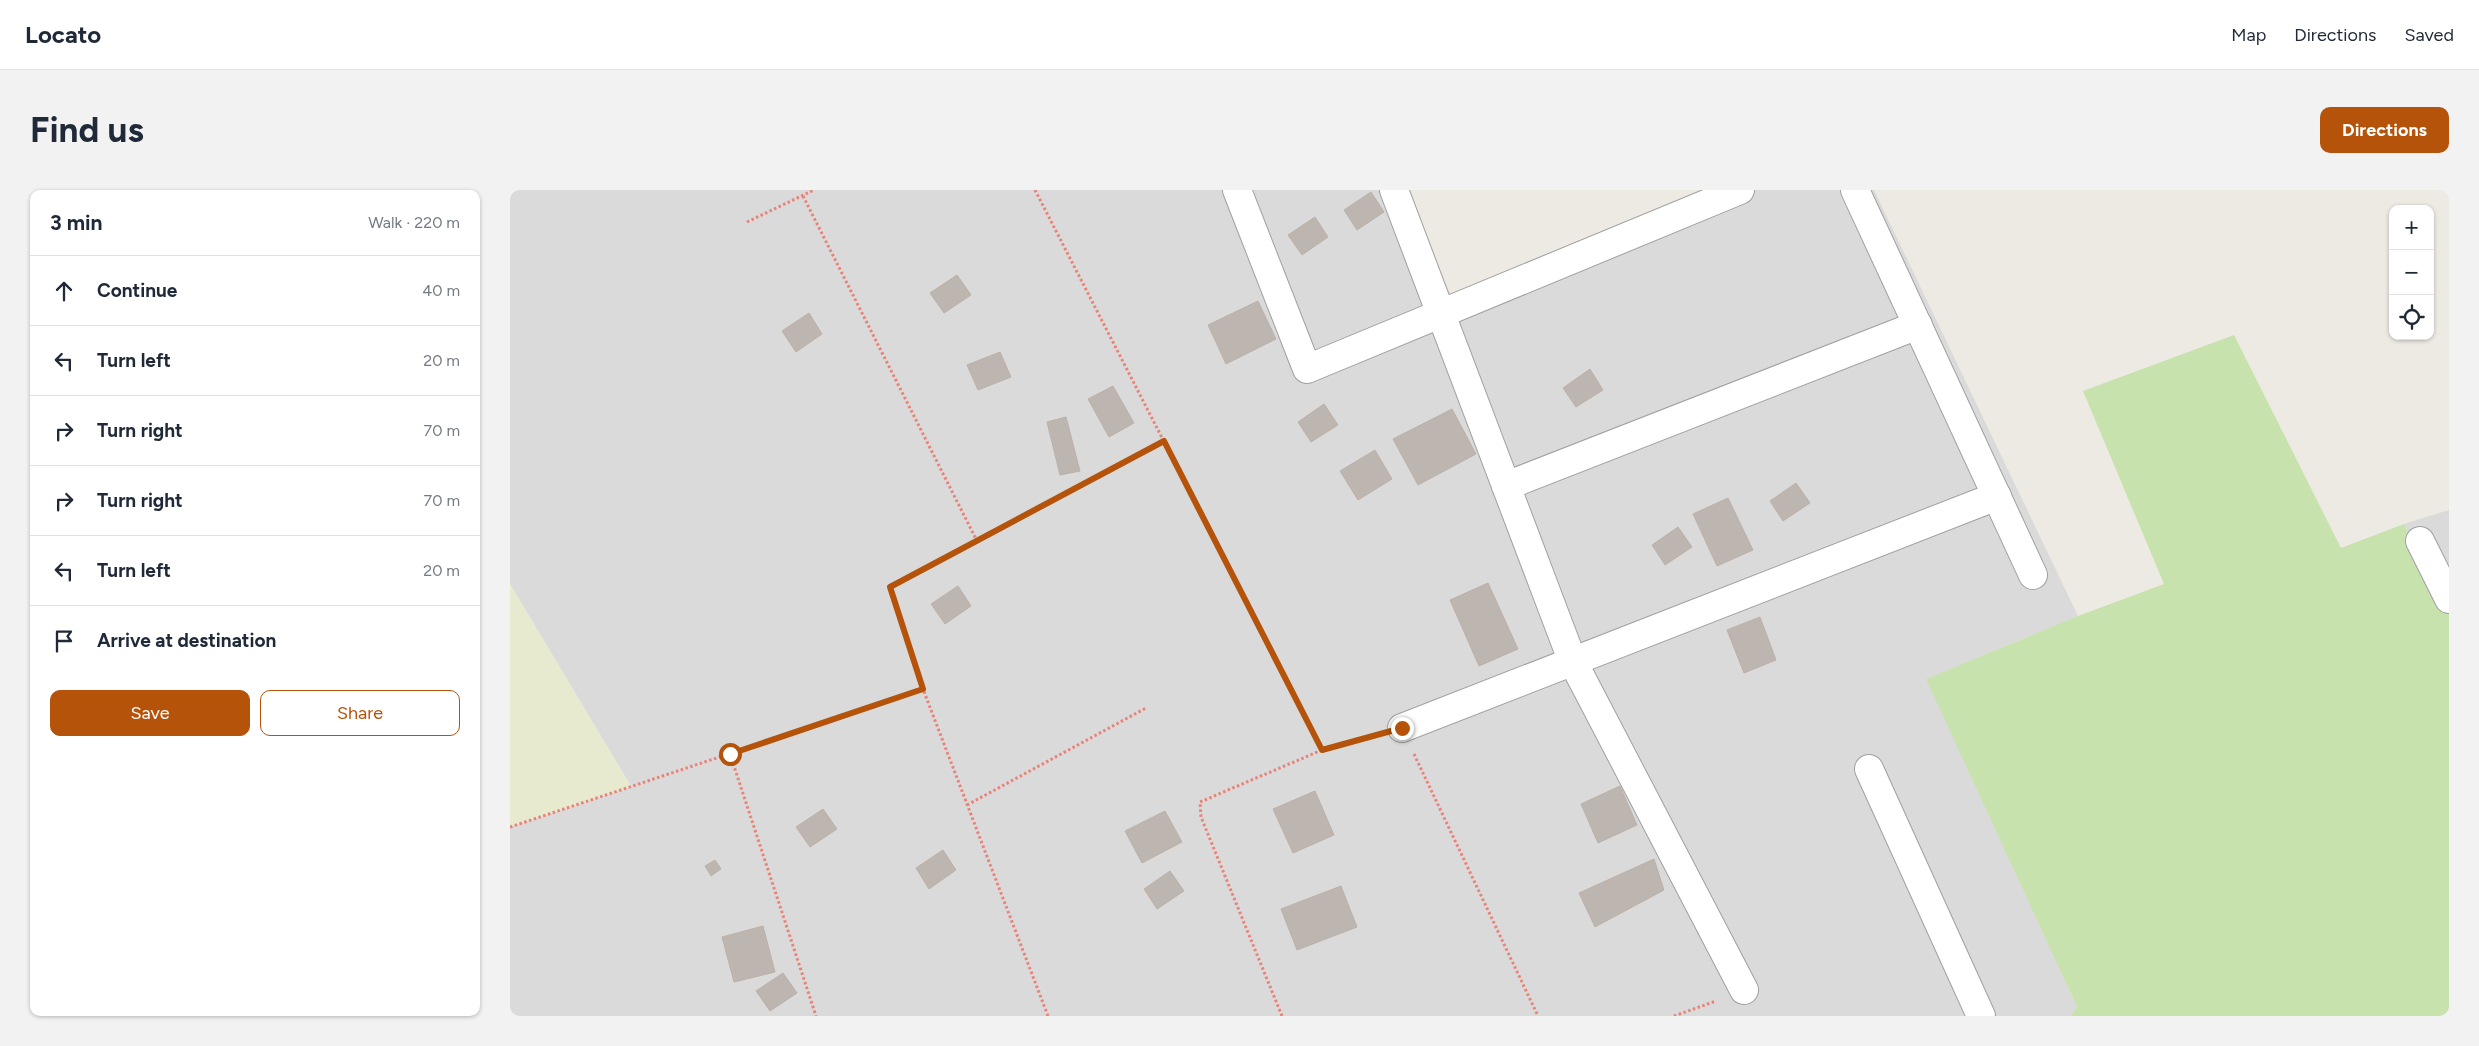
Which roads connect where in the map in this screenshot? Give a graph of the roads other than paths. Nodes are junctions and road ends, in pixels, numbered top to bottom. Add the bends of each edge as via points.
1 (1237, 190) edge
2 (1394, 190) edge
3 (1740, 190) edge
4 (1855, 190) edge
5 (1440, 314) junction
6 (1918, 325) junction
7 (1506, 486) junction
8 (1997, 496) junction
9 (2420, 541) dead end
10 (2033, 575) dead end
11 (2449, 599) edge
12 (1572, 660) junction
13 (1402, 728) road end
14 (1869, 769) dead end
15 (1744, 990) road end
16 (1981, 1016) edge

1 - 5 street via 1307,369
2 - 5 street
3 - 5 street
4 - 6 street
5 - 7 street
6 - 7 street
6 - 8 street
7 - 12 street
8 - 10 street
8 - 12 street
9 - 11 street
12 - 13 street
12 - 15 street
14 - 16 street

